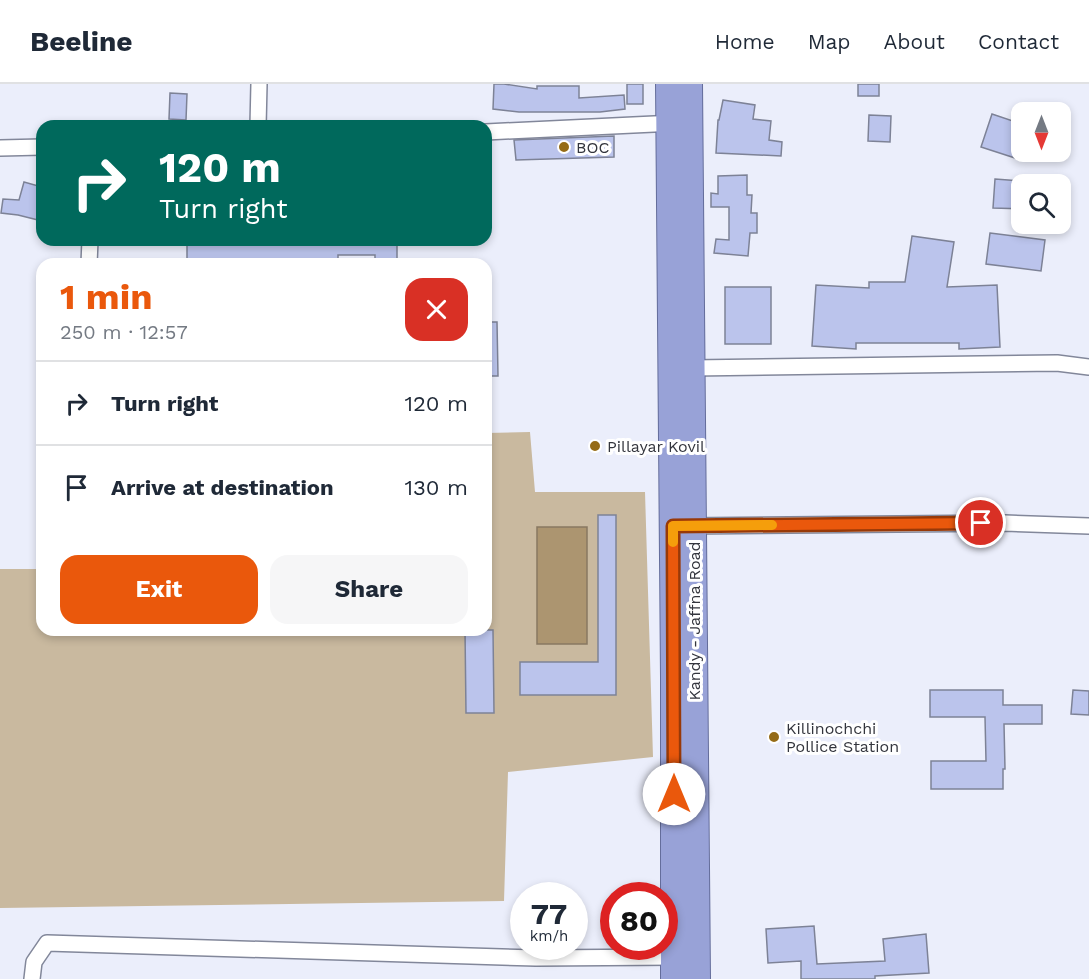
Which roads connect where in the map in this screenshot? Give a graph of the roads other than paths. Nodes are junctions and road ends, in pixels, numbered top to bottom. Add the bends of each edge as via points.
1 (259, 84) edge
2 (669, 84) edge
3 (689, 84) edge
4 (258, 120) edge
5 (680, 123) junction
6 (492, 132) edge
7 (36, 147) edge
8 (0, 148) edge
9 (1089, 367) edge
10 (692, 368) junction
11 (683, 526) junction
12 (1089, 526) edge
13 (674, 968) edge
14 (32, 979) edge
15 (697, 979) edge

1 - 4 street
2 - 5 highway, Kandy - Jaffna Road
3 - 5 highway, Kandy - Jaffna Road
5 - 6 street
5 - 10 highway, Kandy - Jaffna Road
5 - 11 highway, Kandy - Jaffna Road
7 - 8 street
9 - 10 street via 1057,363
10 - 11 highway, Kandy - Jaffna Road
11 - 12 street
11 - 13 highway, Kandy - Jaffna Road
11 - 15 highway, Kandy - Jaffna Road
13 - 14 street via 536,958 47,943 34,962

